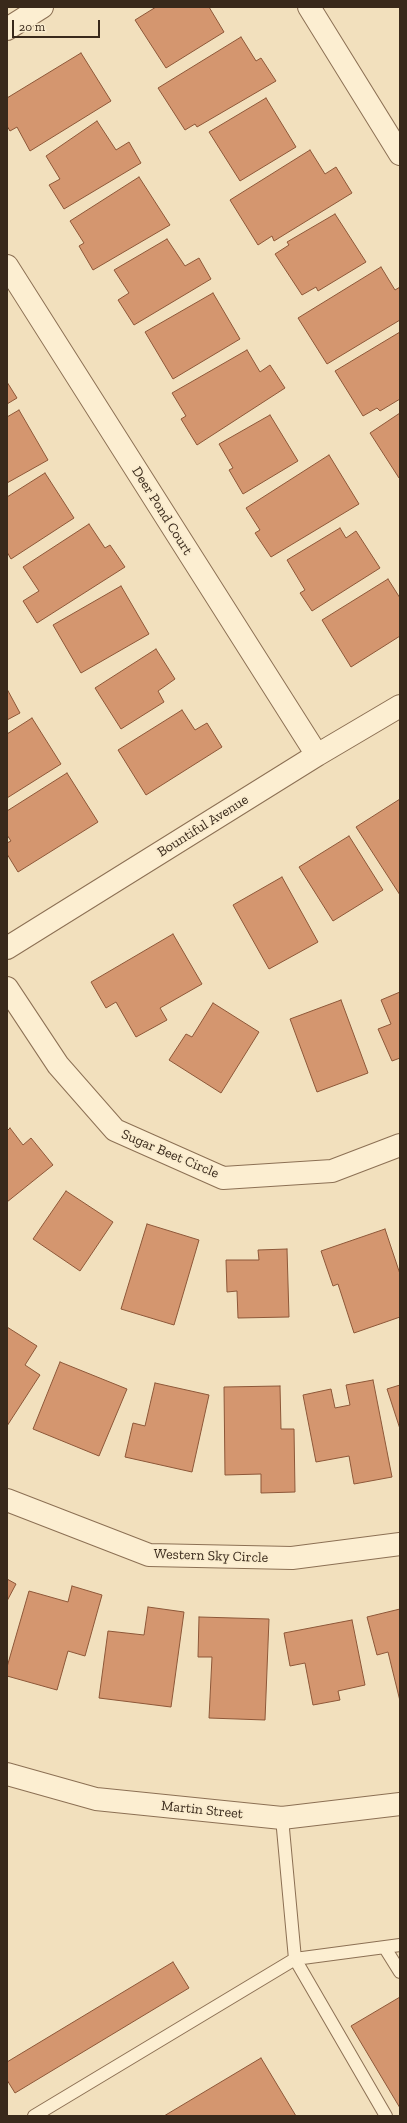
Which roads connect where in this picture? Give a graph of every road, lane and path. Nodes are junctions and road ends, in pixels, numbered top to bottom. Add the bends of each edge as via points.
1 (42, 7) edge
2 (309, 7) edge
3 (7, 29) edge
4 (400, 154) edge
5 (7, 266) edge
6 (400, 706) edge
7 (318, 755) junction
8 (7, 948) edge
9 (7, 988) edge
10 (400, 1145) edge
11 (7, 1500) edge
12 (400, 1544) edge
13 (7, 1774) edge
14 (400, 1804) edge
15 (282, 1818) junction
16 (400, 1946) edge
17 (385, 1948) junction
18 (295, 1959) junction
19 (400, 1972) edge
20 (34, 2116) edge
21 (386, 2116) edge

1 - 3 street
2 - 4 street
5 - 7 street, Deer Pond Court
6 - 7 street, Bountiful Avenue
7 - 8 street, Bountiful Avenue
9 - 10 street, Sugar Beet Circle via 58,1065 115,1130 223,1178 332,1171
11 - 12 street, Western Sky Circle via 149,1555 292,1558
13 - 15 street, Martin Street via 96,1799
14 - 15 street, Martin Street
15 - 18 lane
16 - 17 lane
17 - 18 lane
17 - 19 lane
18 - 20 lane
18 - 21 lane

